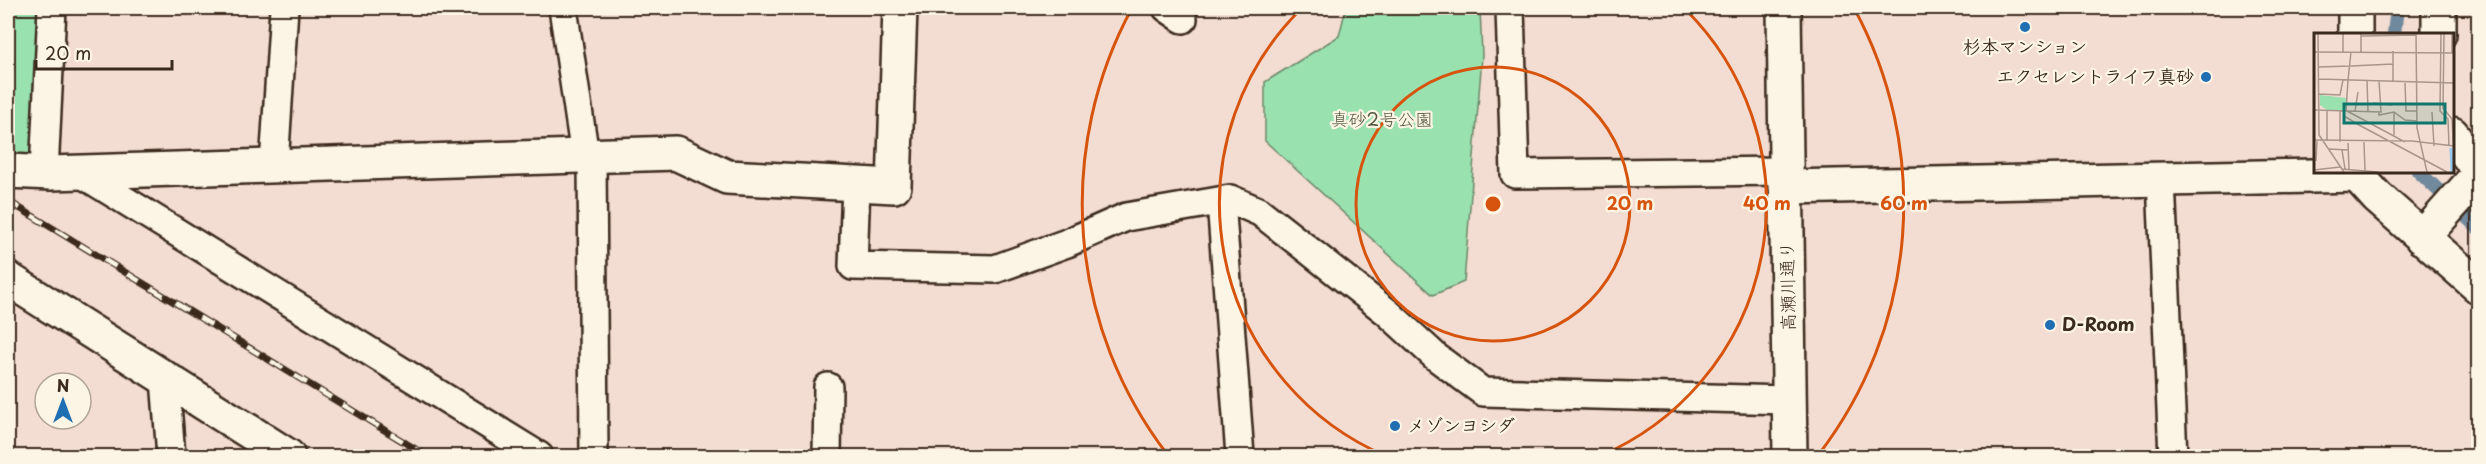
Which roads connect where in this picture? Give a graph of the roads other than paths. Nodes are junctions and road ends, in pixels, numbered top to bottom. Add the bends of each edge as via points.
1 (52, 8) edge
2 (284, 8) edge
3 (562, 8) edge
4 (900, 8) edge
5 (1510, 8) edge
6 (1784, 8) edge
7 (2355, 8) edge
8 (2439, 8) edge
9 (2355, 33) edge
10 (2439, 33) edge
11 (2453, 137) edge
12 (588, 156) junction
13 (274, 166) junction
14 (8, 171) edge
15 (44, 172) junction
16 (79, 172) junction
17 (2357, 173) edge
18 (2476, 176) edge
19 (1786, 179) junction
20 (2161, 180) junction
21 (856, 184) junction
22 (1221, 201) junction
23 (2427, 233) junction
24 (8, 279) edge
25 (2478, 286) edge
26 (165, 379) junction
27 (828, 387) dead end
28 (1789, 400) junction
29 (171, 456) edge
30 (288, 456) edge
31 (538, 456) edge
32 (594, 456) edge
33 (827, 456) edge
34 (1240, 456) edge
35 (1790, 456) edge
36 (2173, 456) edge

1 - 15 lane
2 - 13 lane
3 - 12 lane
4 - 21 street via 894,186
5 - 19 lane via 1515,174
6 - 19 street, 高瀬川通り
7 - 9 street
8 - 10 street
11 - 18 street
12 - 13 street
12 - 21 street via 676,153 728,177
12 - 32 lane
13 - 16 street
14 - 15 street
15 - 16 street
16 - 31 lane
17 - 20 street
17 - 23 street via 2377,197
18 - 23 street
19 - 20 street
19 - 28 street, 高瀬川通り
20 - 36 lane
21 - 22 lane via 853,266 994,268 1067,243 1125,217
22 - 28 lane via 1230,199 1260,212 1483,392
22 - 34 lane
23 - 25 street
24 - 26 street
26 - 29 lane
26 - 30 street
27 - 33 lane
28 - 35 street, 高瀬川通り

